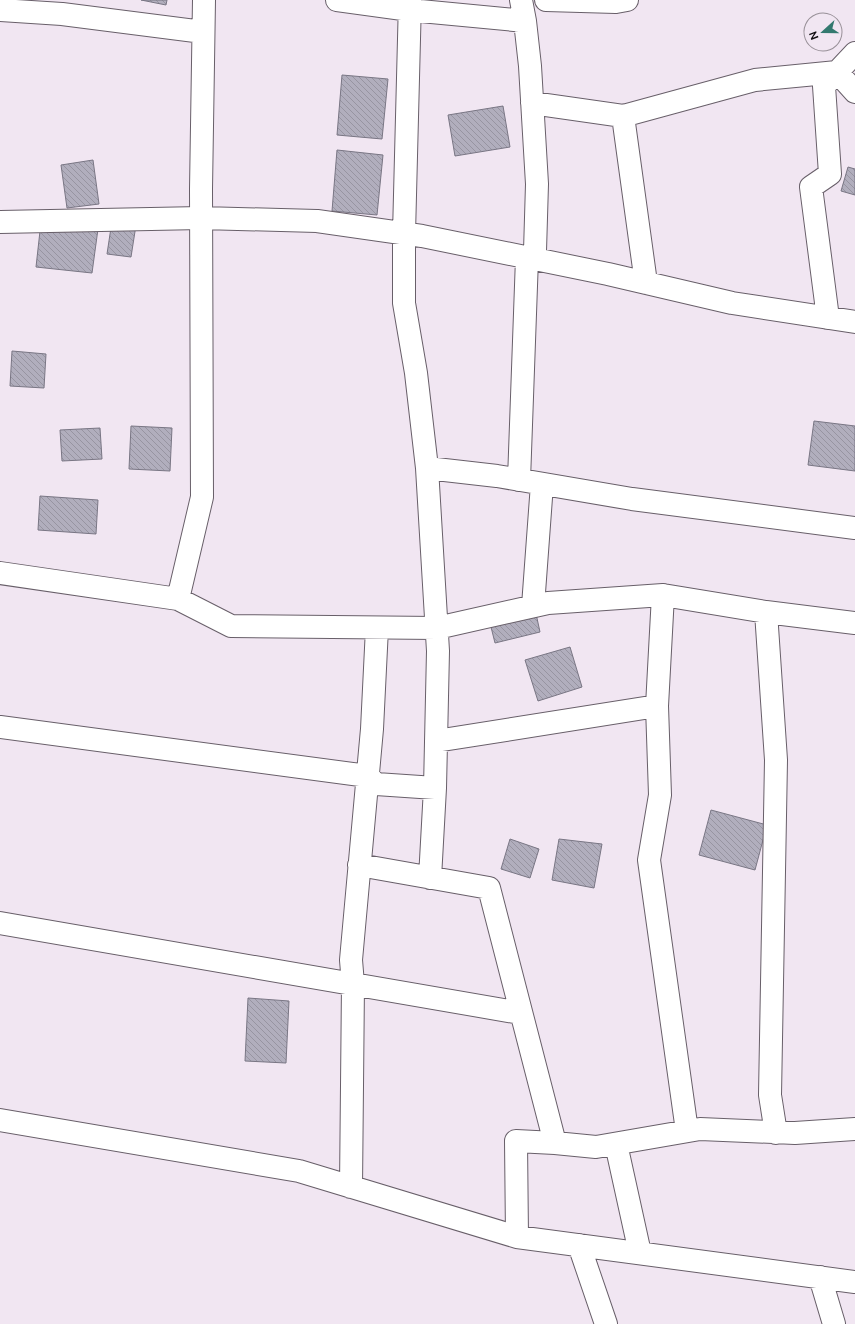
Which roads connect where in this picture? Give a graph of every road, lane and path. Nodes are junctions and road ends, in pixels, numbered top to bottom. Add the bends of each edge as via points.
1 (204, 0) edge
2 (337, 0) edge
3 (521, 0) edge
4 (546, 0) edge
5 (620, 1) edge
6 (410, 5) edge
7 (0, 10) edge
8 (525, 21) junction
9 (203, 32) junction
10 (855, 53) edge
11 (837, 72) junction
12 (855, 92) edge
13 (532, 103) junction
14 (623, 116) junction
15 (201, 218) junction
16 (0, 222) edge
17 (404, 234) junction
18 (527, 258) junction
19 (646, 283) junction
20 (828, 318) junction
21 (855, 322) edge
22 (427, 468) junction
23 (520, 480) junction
24 (542, 484) junction
25 (855, 528) edge
26 (0, 574) edge
27 (663, 595) junction
28 (178, 599) junction
29 (533, 606) junction
30 (766, 612) junction
31 (855, 623) edge
32 (377, 628) junction
33 (437, 628) junction
34 (657, 706) junction
35 (0, 727) edge
36 (436, 741) junction
37 (368, 776) junction
38 (435, 788) junction
39 (359, 865) junction
40 (430, 878) junction
41 (0, 923) edge
42 (353, 984) junction
43 (520, 1013) junction
44 (0, 1120) edge
45 (855, 1129) edge
46 (687, 1131) junction
47 (776, 1132) junction
48 (554, 1143) junction
49 (616, 1144) junction
50 (351, 1187) junction
51 (517, 1236) junction
52 (579, 1245) junction
53 (640, 1253) junction
54 (820, 1277) junction
55 (855, 1282) edge
56 (606, 1324) edge
57 (834, 1324) edge

1 - 9 street
2 - 6 street
3 - 8 street
4 - 5 street
6 - 8 street
6 - 17 street
7 - 9 street via 62,14
8 - 13 street
9 - 15 street
10 - 11 street
11 - 12 street
11 - 14 street via 755,80
11 - 20 street via 824,86 830,174 811,187
13 - 14 street
13 - 18 street via 537,184 535,251
14 - 19 street
15 - 16 street
15 - 17 street via 317,221
15 - 28 street via 202,497
17 - 18 street
17 - 22 street via 404,303 416,373
18 - 19 street
18 - 23 street
19 - 20 street via 732,303
20 - 21 street
22 - 23 street
22 - 33 street
23 - 24 street
24 - 25 street via 632,499
24 - 29 street
26 - 28 street
27 - 29 street
27 - 30 street
27 - 34 street
28 - 32 street via 231,626
29 - 33 street
30 - 31 street
30 - 47 street via 776,760 770,1095
32 - 33 street
32 - 37 street
33 - 36 street
34 - 36 street
34 - 46 street via 660,795 649,860
35 - 37 street
36 - 38 street
37 - 38 street via 376,784
37 - 39 street
38 - 40 street
39 - 40 street
39 - 42 street via 351,960
40 - 43 street via 489,888
41 - 42 street
42 - 43 street
42 - 50 street
43 - 48 street
44 - 50 street via 298,1171
45 - 47 street
46 - 47 street via 700,1129
46 - 49 street
48 - 49 street via 596,1147
48 - 51 street via 516,1141
49 - 53 street
50 - 51 street
51 - 52 street
52 - 53 street
52 - 56 street
53 - 54 street
54 - 55 street
54 - 57 street

